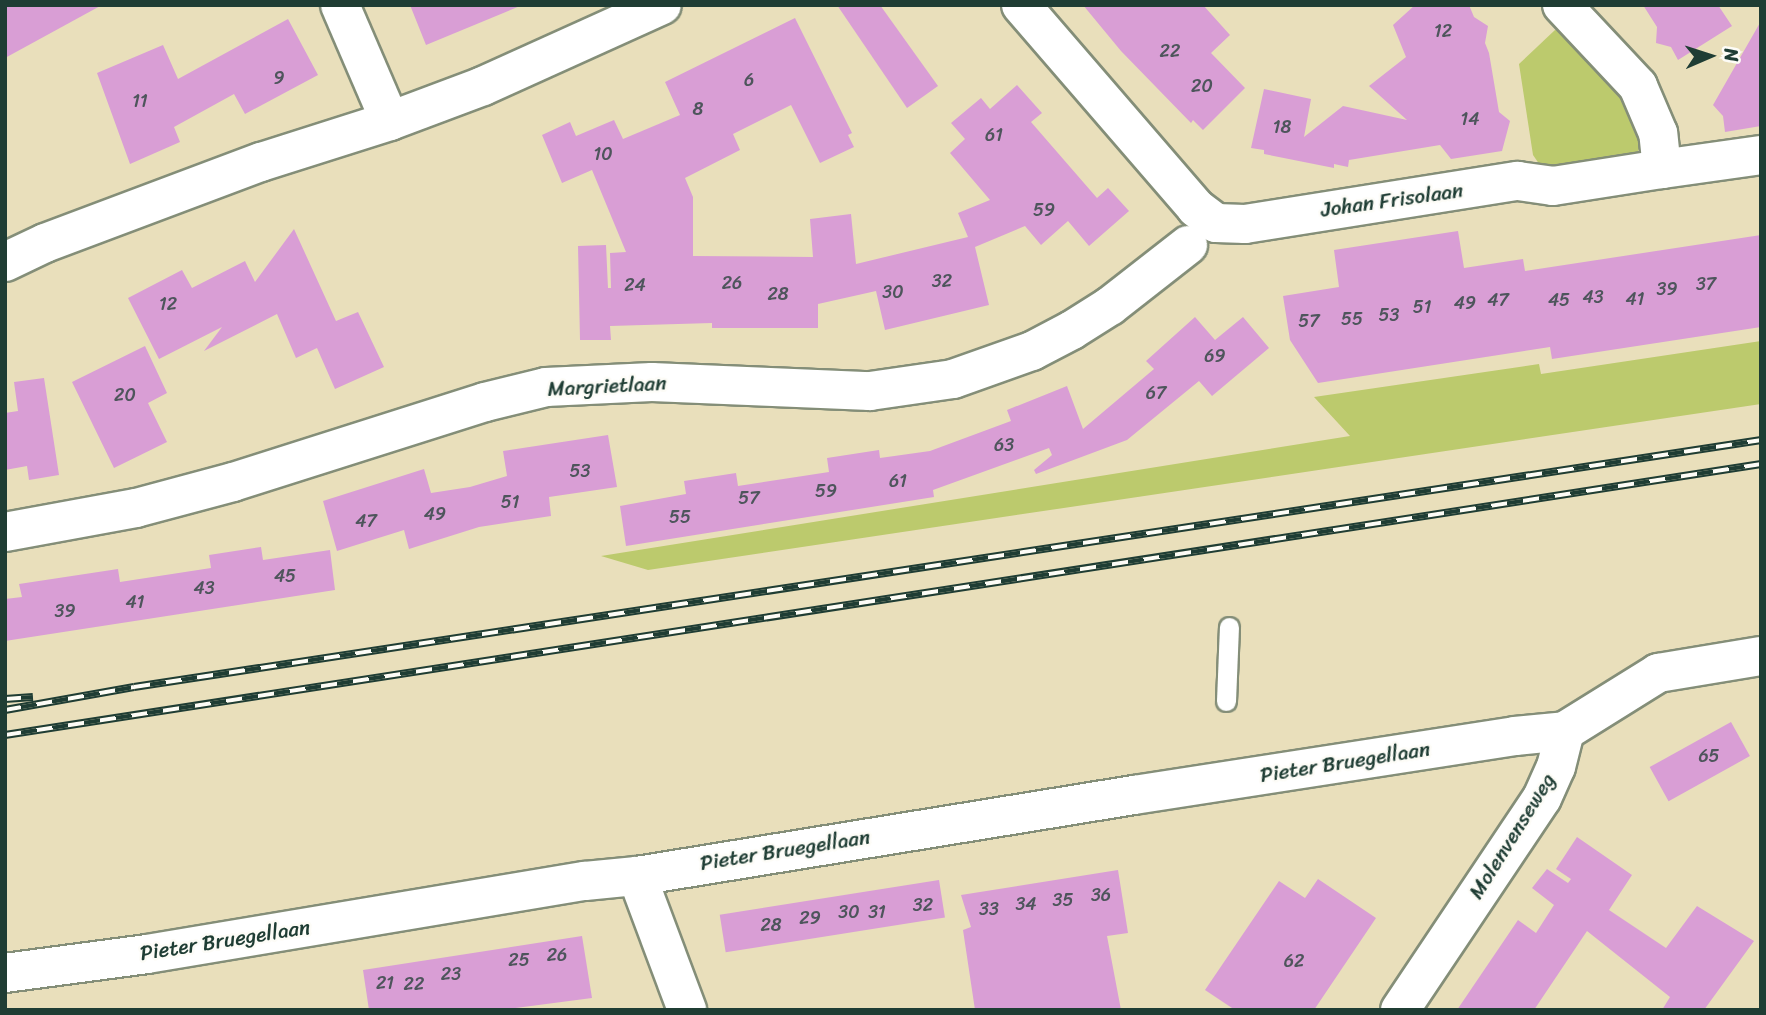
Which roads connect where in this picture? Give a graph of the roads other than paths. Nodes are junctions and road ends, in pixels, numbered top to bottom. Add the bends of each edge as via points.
1 (340, 5) edge
2 (662, 5) edge
3 (1021, 5) edge
4 (1562, 5) edge
5 (390, 121) junction
6 (1761, 155) edge
7 (1662, 169) junction
8 (1188, 245) dead end
9 (5, 262) edge
10 (5, 532) edge
11 (1229, 627) dead end
12 (1761, 656) edge
13 (1226, 701) dead end
14 (1565, 732) junction
15 (637, 876) junction
16 (5, 973) edge
17 (687, 1010) edge
18 (1399, 1010) edge

1 - 5 street
2 - 5 street via 483,86
3 - 7 street, Johan Frisolaan via 1196,208 1216,223 1245,225 1518,181 1553,186
4 - 7 street via 1638,86 1658,133
5 - 9 street via 261,162
6 - 7 street, Johan Frisolaan
8 - 10 street, Margrietlaan via 1072,330 1032,351 953,379 870,391 652,382 545,387 233,482 136,508
11 - 13 lane
12 - 14 street via 1658,673
14 - 15 street, Pieter Bruegellaan via 983,818
14 - 18 street, Molenvenseweg via 1542,798
15 - 16 street, Pieter Bruegellaan
15 - 17 street

